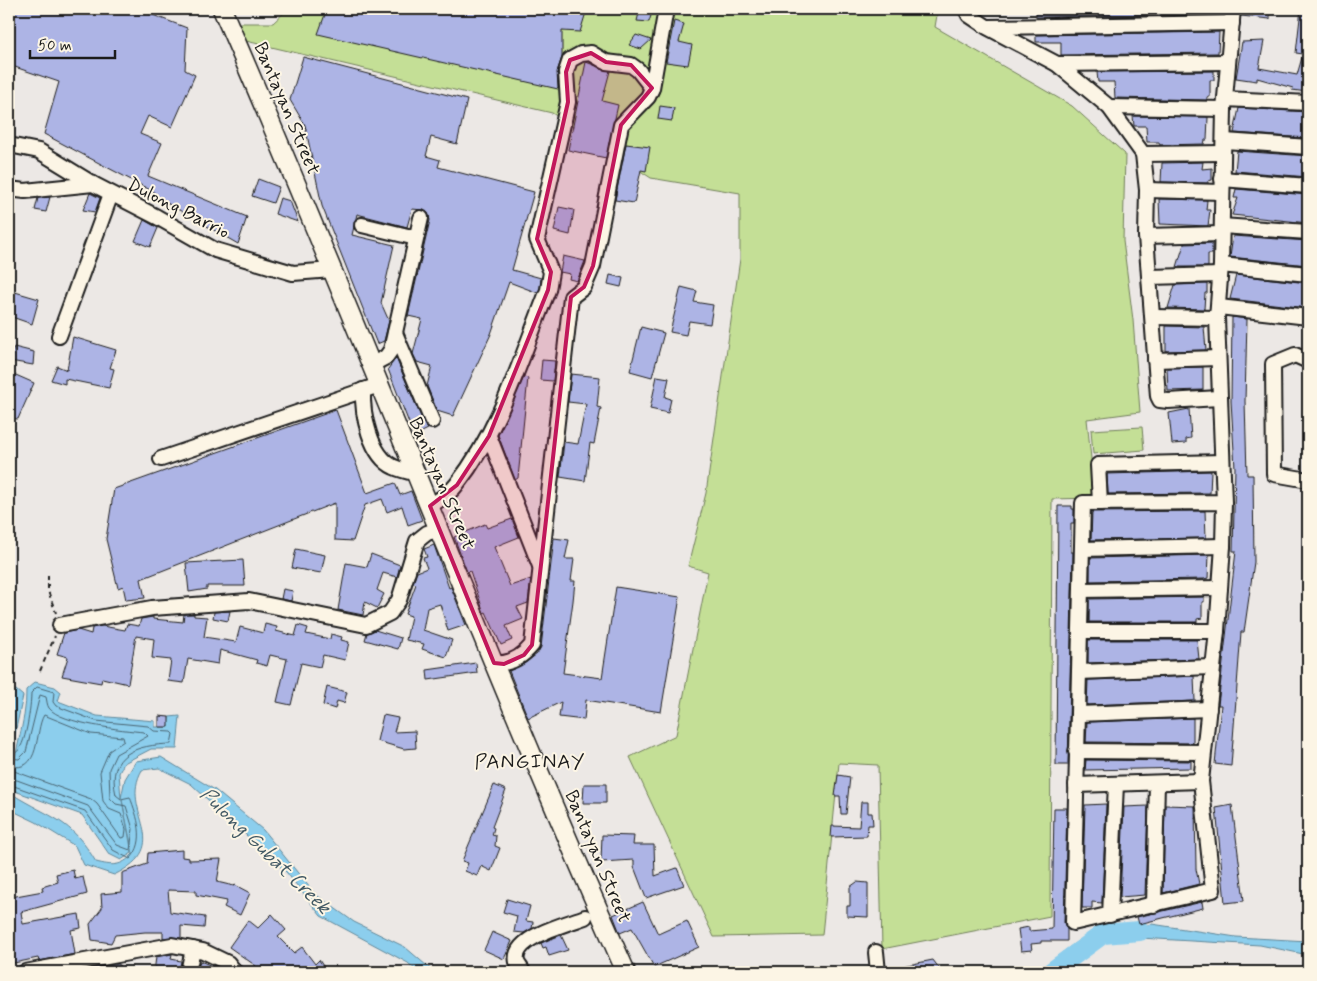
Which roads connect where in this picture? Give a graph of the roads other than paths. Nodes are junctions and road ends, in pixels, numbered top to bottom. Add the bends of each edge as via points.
1 (222, 9) edge
2 (666, 9) edge
3 (966, 9) edge
4 (1233, 16) edge
5 (987, 27) junction
6 (1228, 62) junction
7 (1057, 64) junction
8 (652, 88) junction
9 (1308, 103) edge
10 (1225, 104) junction
11 (1110, 107) junction
12 (9, 145) edge
13 (1224, 147) junction
14 (1308, 148) edge
15 (1143, 154) junction
16 (93, 184) junction
17 (1222, 186) junction
18 (1308, 186) edge
19 (9, 189) edge
20 (1147, 190) junction
21 (111, 194) junction
22 (421, 218) dead end
23 (362, 225) dead end
24 (1221, 230) junction
25 (1308, 232) edge
26 (1146, 236) junction
27 (416, 238) junction
28 (332, 270) junction
29 (1221, 270) junction
30 (1308, 274) edge
31 (1150, 277) junction
32 (548, 290) junction
33 (571, 297) junction
34 (1218, 313) junction
35 (1308, 317) edge
36 (1153, 318) junction
37 (395, 333) junction
38 (58, 336) dead end
39 (1218, 358) junction
40 (1155, 360) junction
41 (1308, 360) edge
42 (371, 365) junction
43 (371, 388) junction
44 (1219, 398) junction
45 (432, 421) dead end
46 (489, 436) junction
47 (161, 459) dead end
48 (1222, 462) junction
49 (416, 474) junction
50 (1308, 480) edge
51 (1224, 502) junction
52 (1100, 503) junction
53 (430, 506) junction
54 (439, 529) junction
55 (1222, 546) junction
56 (1082, 549) junction
57 (541, 569) junction
58 (1220, 588) junction
59 (1081, 590) junction
60 (60, 626) dead end
61 (1080, 631) junction
62 (1217, 631) junction
63 (494, 663) junction
64 (1212, 667) junction
65 (1079, 672) junction
66 (1209, 709) junction
67 (1078, 714) junction
68 (1076, 750) junction
69 (1203, 752) junction
70 (1201, 781) junction
71 (1157, 783) junction
72 (1116, 784) junction
73 (1076, 785) junction
74 (1154, 905) junction
75 (593, 914) junction
76 (1110, 916) junction
77 (193, 949) junction
78 (876, 952) dead end
79 (25, 972) edge
80 (188, 972) edge
81 (235, 972) edge
82 (523, 972) edge
83 (626, 972) edge
84 (878, 972) edge

1 - 28 main road, Bantayan Street
2 - 8 street
3 - 5 street via 969,15
4 - 5 street
4 - 6 street
5 - 7 street
6 - 7 street
6 - 10 street
7 - 11 street
8 - 32 street via 631,65 606,62 592,53 570,60 566,72 568,102 537,239 550,272
8 - 33 street via 648,97 621,125 593,266 584,287
9 - 10 street
10 - 11 street
10 - 13 street
11 - 15 street
12 - 16 street, Dulong Barrio via 39,151
13 - 14 street
13 - 15 street
13 - 17 street
15 - 20 street
16 - 19 street
16 - 21 street, Dulong Barrio
17 - 18 street
17 - 20 street
17 - 24 street
20 - 26 street
21 - 28 street, Dulong Barrio via 215,250 293,273
21 - 38 street
22 - 27 street
23 - 27 street
24 - 25 street
24 - 26 street
24 - 29 street
26 - 31 street
27 - 37 street
28 - 42 main road, Bantayan Street
29 - 30 street
29 - 31 street
29 - 34 street
31 - 36 street
32 - 33 street
32 - 46 street
33 - 57 street
34 - 35 street
34 - 36 street
34 - 39 street
36 - 40 street
37 - 42 street via 386,357
37 - 45 street
39 - 40 street
39 - 44 street
40 - 44 street via 1160,400
41 - 50 street via 1295,355 1273,364 1274,474
42 - 43 main road, Bantayan Street
43 - 47 street
43 - 49 main road, Bantayan Street
43 - 49 street via 366,423 379,451 393,467
44 - 48 street
46 - 53 street via 457,485
46 - 57 street
48 - 51 street
48 - 52 street via 1098,465
49 - 53 main road, Bantayan Street
51 - 52 street
51 - 55 street
52 - 56 street via 1083,503
53 - 54 main road, Bantayan Street
54 - 60 street via 417,541 399,600 390,613 366,625 248,601 152,608
54 - 63 main road, Bantayan Street
55 - 56 street
55 - 58 street
56 - 59 street
57 - 63 street via 532,645 524,655 504,664
58 - 59 street
58 - 62 street
59 - 61 street
61 - 62 street
61 - 65 street
62 - 64 street
63 - 75 main road, Bantayan Street
64 - 65 street
64 - 66 street
65 - 67 street
66 - 67 street
66 - 69 street
67 - 68 street
68 - 69 street
68 - 73 street
69 - 70 street
70 - 71 street
70 - 74 street via 1213,890
71 - 72 street
71 - 74 street
72 - 73 street
72 - 76 street
73 - 76 street via 1073,923
74 - 76 street
75 - 82 street via 528,939 518,953
75 - 83 main road, Bantayan Street
77 - 79 street via 172,944
77 - 80 street
77 - 81 street via 228,963
78 - 84 street

